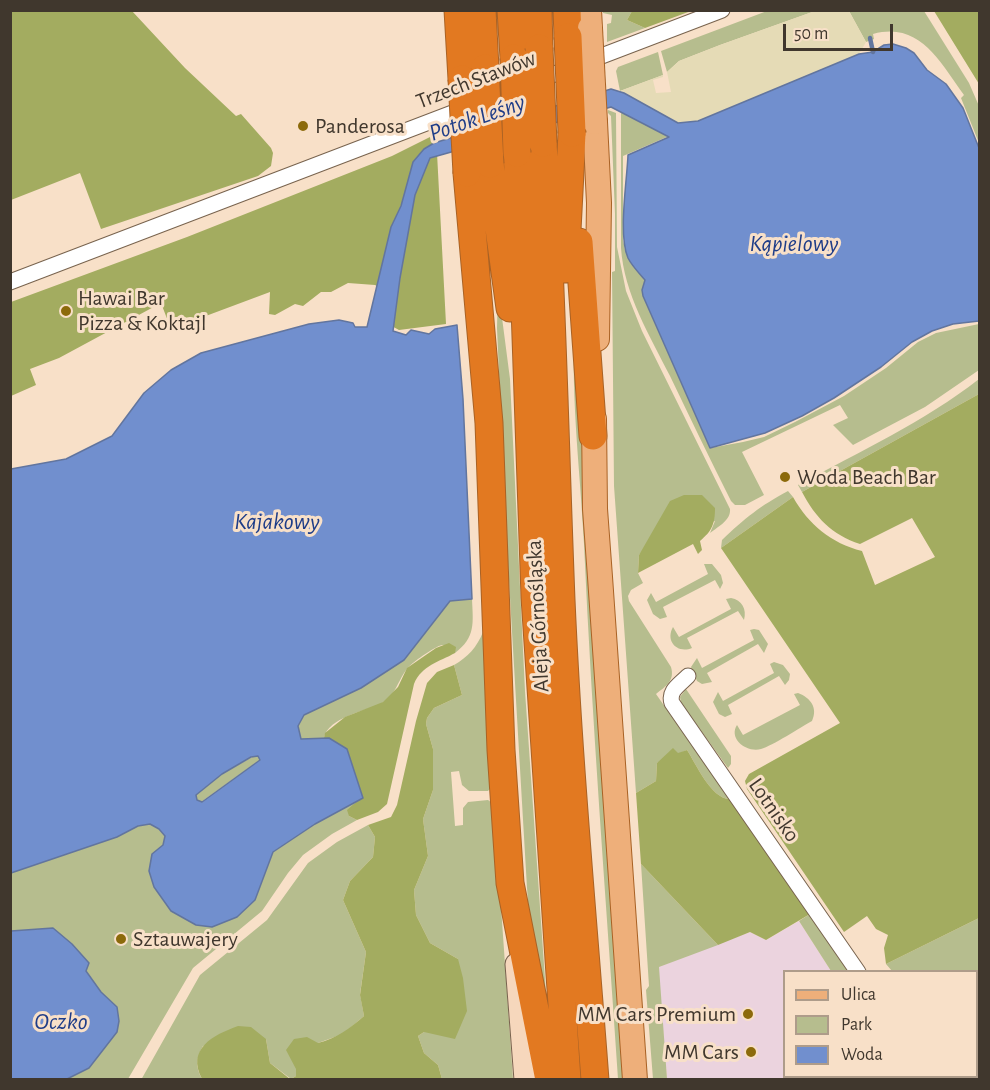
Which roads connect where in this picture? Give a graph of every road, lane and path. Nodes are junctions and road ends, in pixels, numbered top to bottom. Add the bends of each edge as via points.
1 (458, 10) edge
2 (483, 10) edge
3 (511, 10) edge
4 (538, 10) edge
5 (567, 10) edge
6 (722, 10) edge
7 (582, 25) edge
8 (473, 74) junction
9 (584, 127) junction
10 (479, 169) junction
11 (10, 282) edge
12 (530, 424) junction
13 (593, 436) joint
14 (557, 444) junction
15 (688, 676) dead end
16 (510, 883) junction
17 (857, 970) edge
18 (525, 1080) edge
19 (549, 1080) edge
20 (567, 1080) edge
21 (595, 1080) edge
22 (635, 1080) edge

1 - 8 highway
2 - 8 highway
3 - 12 highway, Aleja Górnośląska, bridge
4 - 14 highway, bridge
5 - 7 highway
6 - 11 street, Trzech Stawów
7 - 9 highway, bridge
8 - 10 highway, bridge
9 - 13 highway via 585,350
9 - 14 highway
10 - 12 highway
10 - 16 highway via 501,750
12 - 20 highway, Aleja Górnośląska via 535,597
13 - 22 main road
14 - 21 highway via 561,599
15 - 17 street, Lotnisko via 672,692 672,704
16 - 18 street
16 - 19 highway

